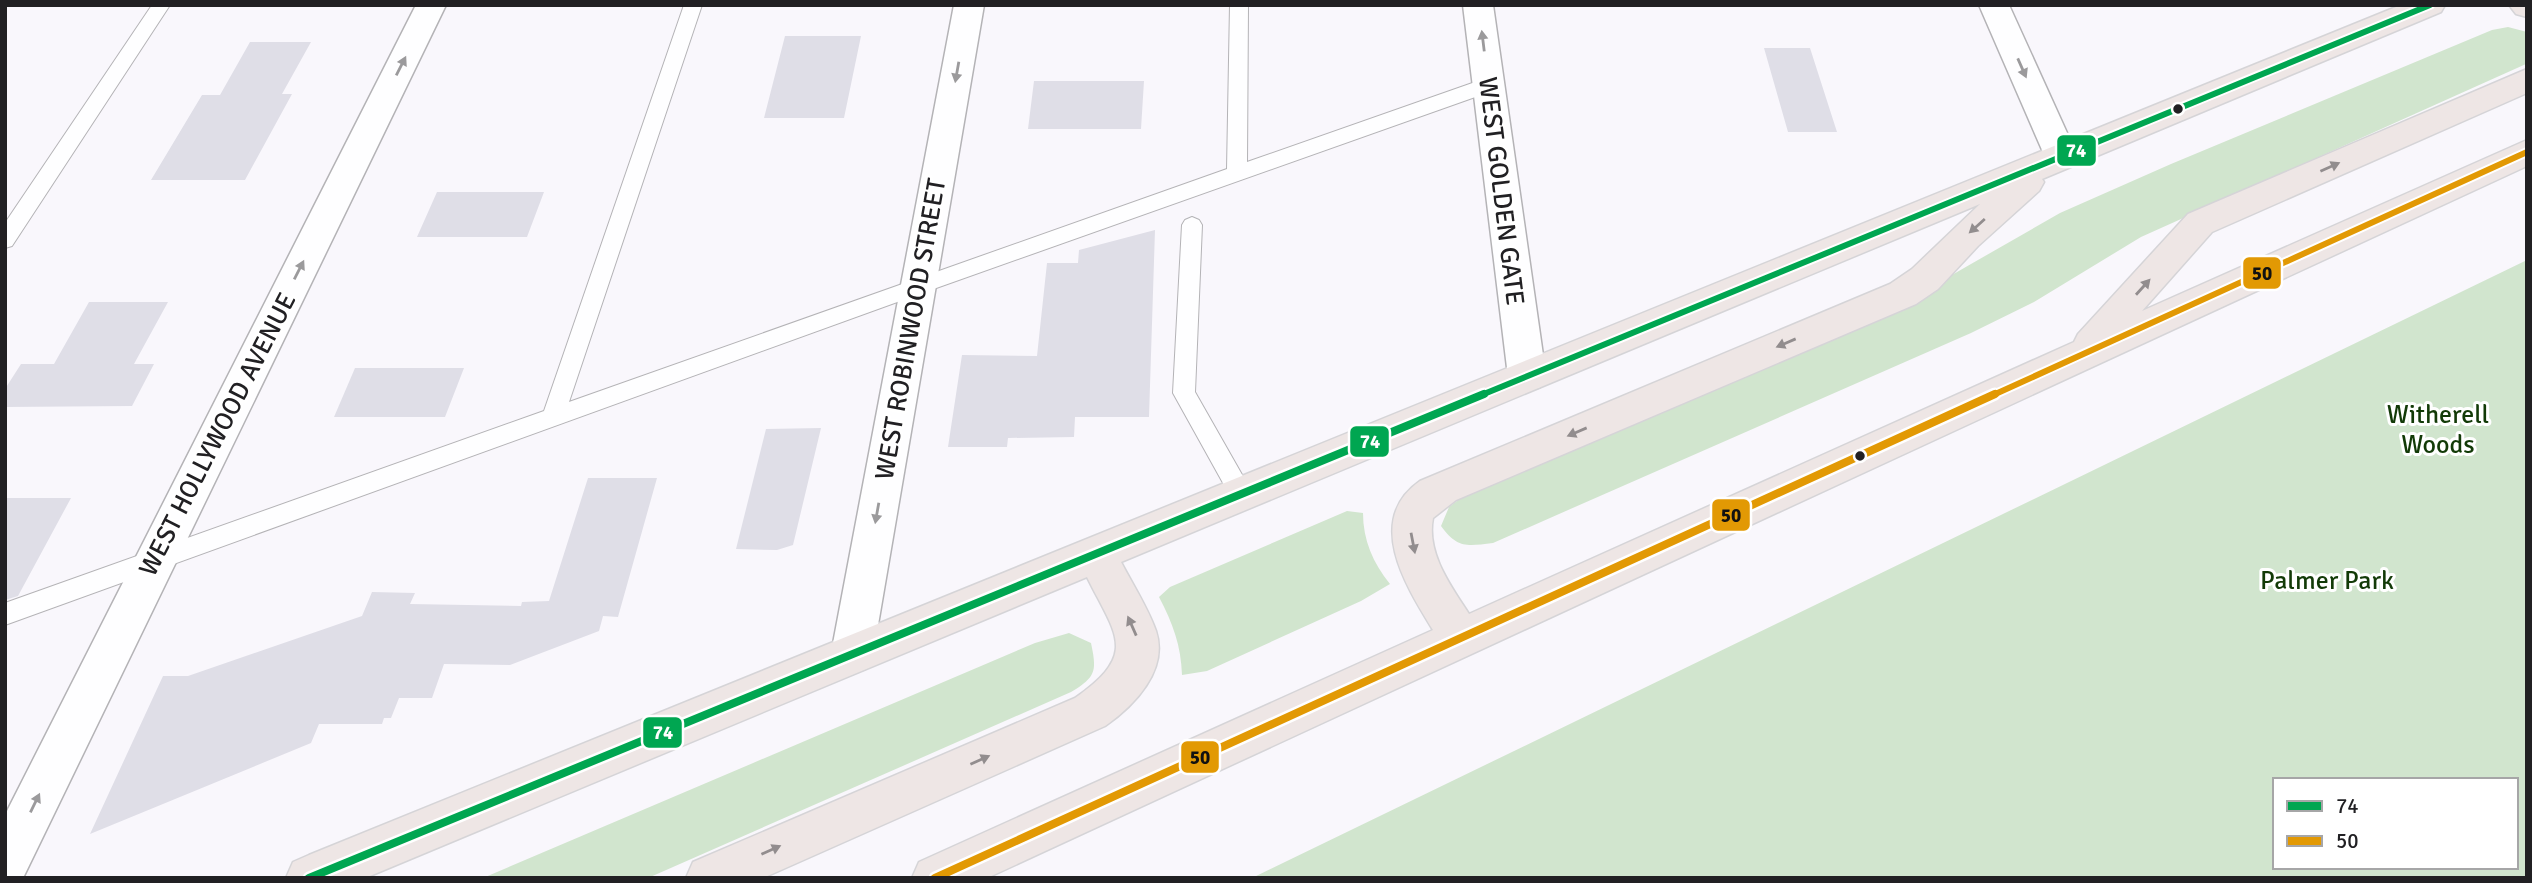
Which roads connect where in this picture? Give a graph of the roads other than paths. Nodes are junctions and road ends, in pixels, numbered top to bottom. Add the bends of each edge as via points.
1 (161, 5) edge
2 (431, 5) edge
3 (693, 5) edge
4 (969, 5) edge
5 (1239, 5) edge
6 (1478, 5) edge
7 (1994, 5) edge
8 (2430, 5) edge
9 (2527, 80) edge
10 (1488, 85) junction
11 (2527, 152) edge
12 (2054, 161) junction
13 (1237, 174) junction
14 (1192, 225) dead end
15 (5, 240) edge
16 (918, 286) junction
17 (2081, 356) junction
18 (1527, 376) junction
19 (552, 419) junction
20 (1241, 494) junction
21 (1096, 554) junction
22 (153, 563) junction
23 (5, 614) edge
24 (1461, 639) junction
25 (852, 654) junction
26 (5, 864) edge
27 (309, 878) edge
28 (709, 878) edge
29 (935, 878) edge

1 - 15 lane
22 -> 2 street, WEST HOLLYWOOD AVENUE
3 - 19 lane
4 -> 16 street, WEST ROBINWOOD STREET
5 - 13 lane
10 -> 6 street, WEST GOLDEN GATE
7 -> 12 street
8 - 12 main road
17 -> 9 main road via 2200,223
10 - 13 lane
10 - 18 street, WEST GOLDEN GATE
11 - 17 main road
12 - 18 main road
12 -> 24 main road via 1903,294 1425,499 1414,513 1412,547
13 - 16 lane
14 - 20 lane via 1184,393
16 - 19 lane
16 -> 25 street, WEST ROBINWOOD STREET
17 - 24 main road
18 - 20 main road
19 - 22 lane
20 - 21 main road
21 - 25 main road
28 -> 21 main road via 1090,712 1113,695 1132,676 1139,647
22 - 23 lane
26 -> 22 street, WEST HOLLYWOOD AVENUE
24 - 29 main road
25 - 27 main road

